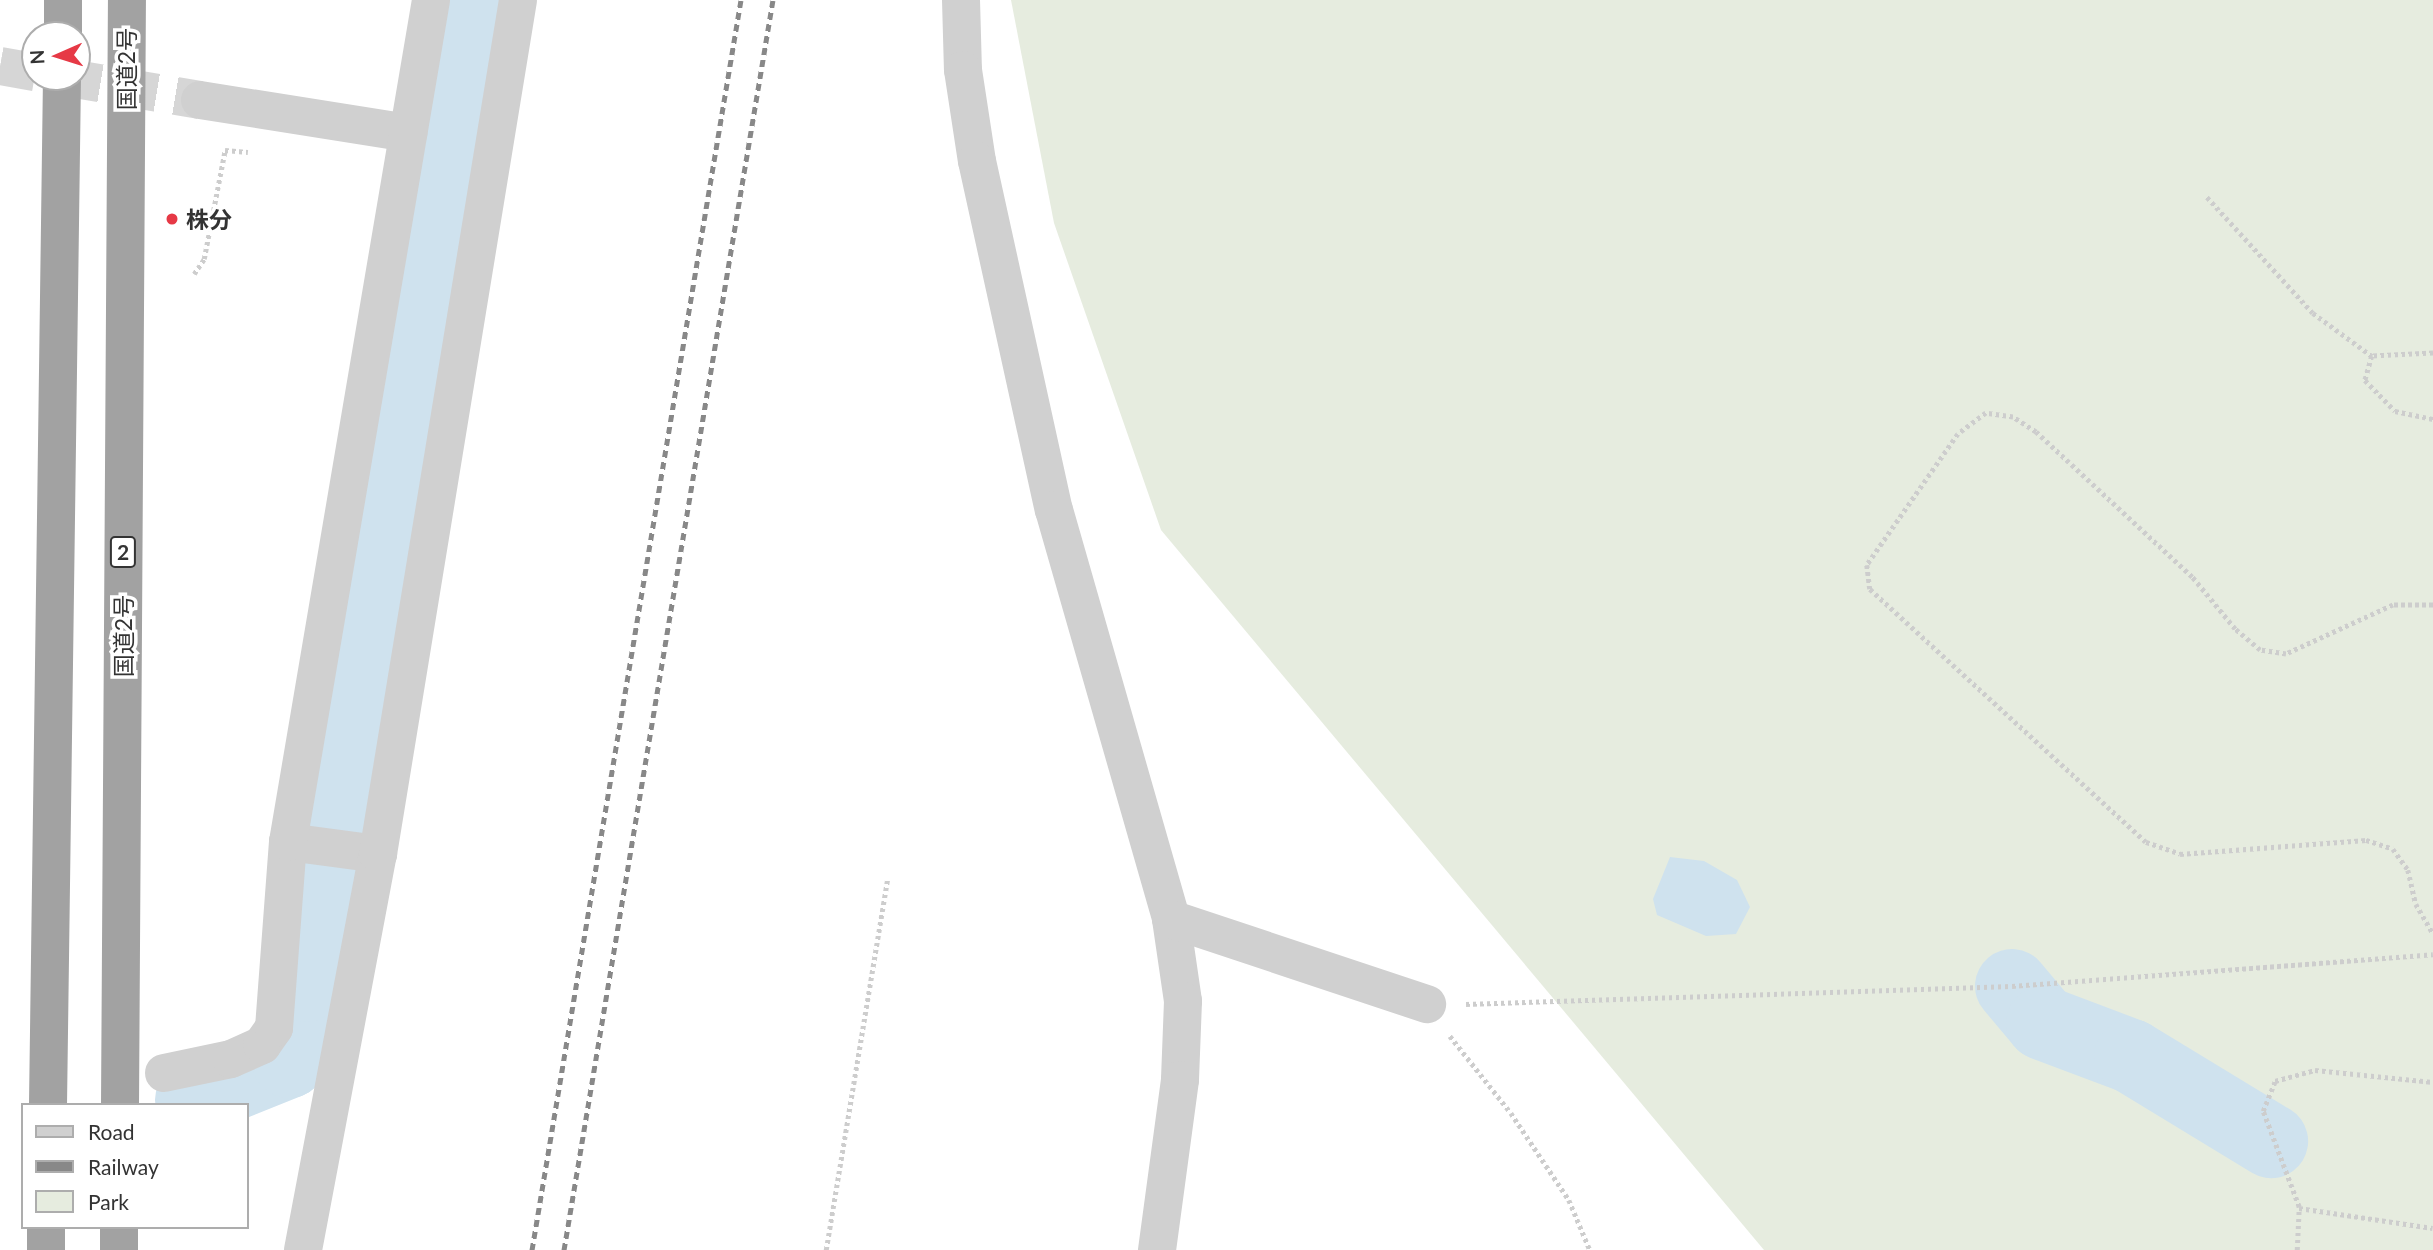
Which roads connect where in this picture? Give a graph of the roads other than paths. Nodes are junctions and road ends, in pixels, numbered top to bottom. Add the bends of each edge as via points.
1 (63, 0) edge
2 (127, 0) edge
3 (431, 0) edge
4 (518, 0) edge
5 (961, 0) edge
6 (63, 21) edge
7 (62, 91) edge
8 (200, 100) tunnel mouth
9 (408, 133) junction
10 (293, 843) junction
11 (371, 854) junction
12 (1171, 919) junction
13 (1427, 1003) road end
14 (164, 1073) dead end
15 (48, 1103) edge
16 (120, 1103) edge
17 (46, 1229) edge
18 (119, 1229) edge
19 (46, 1250) edge
20 (119, 1250) edge
21 (303, 1250) edge
22 (1157, 1250) edge

1 - 6 highway
2 - 16 highway, 国道2号 / 2
3 - 9 street
4 - 11 street
5 - 12 street via 963,70 977,161 1055,510
7 - 15 highway
8 - 9 street
9 - 10 street
10 - 11 street
10 - 14 street via 274,1028 262,1045 231,1059
11 - 21 street
12 - 13 street
12 - 22 street via 1183,1001 1181,1054
17 - 19 highway
18 - 20 highway

